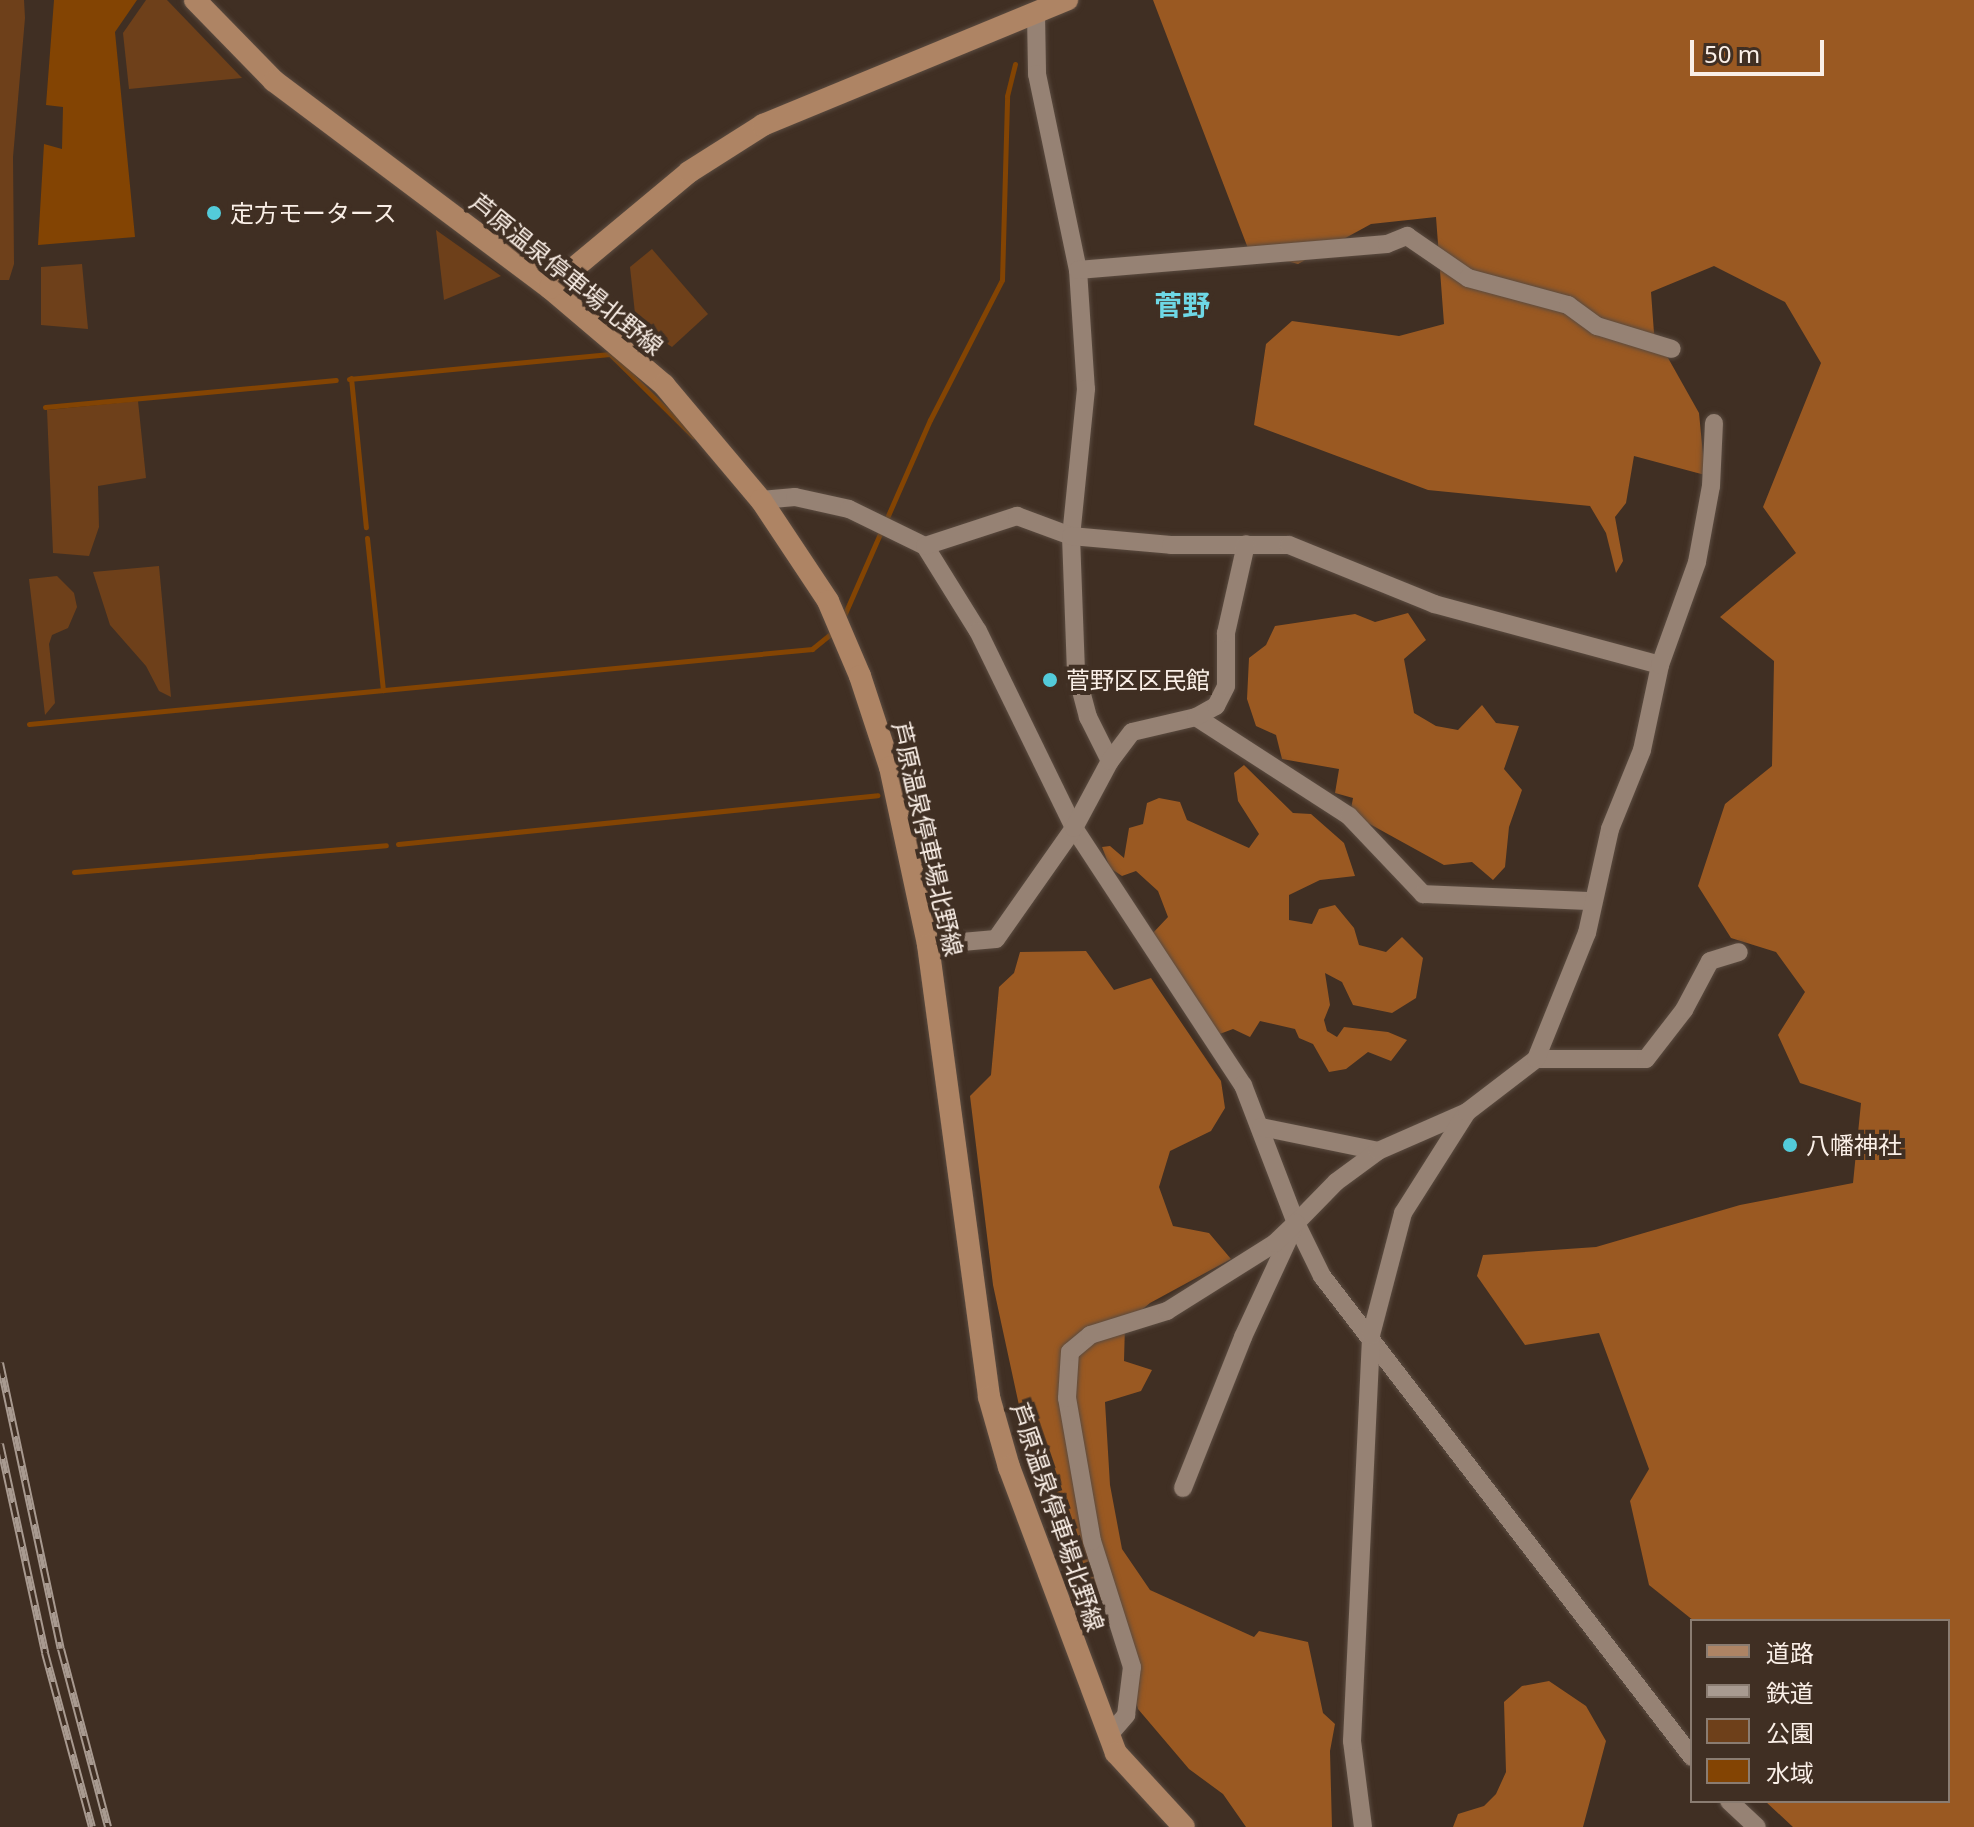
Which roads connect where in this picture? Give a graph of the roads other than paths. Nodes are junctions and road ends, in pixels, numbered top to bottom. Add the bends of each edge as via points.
1 (195, 0) edge
2 (1067, 0) edge
3 (1036, 14) junction
4 (1078, 270) junction
5 (550, 288) junction
6 (1672, 349) dead end
7 (1714, 423) dead end
8 (761, 500) junction
9 (1071, 536) junction
10 (1246, 544) junction
11 (925, 546) junction
12 (1660, 665) junction
13 (1196, 717) junction
14 (1110, 761) junction
15 (1074, 828) junction
16 (1591, 901) junction
17 (928, 945) junction
18 (1739, 952) dead end
19 (1536, 1059) junction
20 (1467, 1112) junction
21 (1261, 1127) junction
22 (1378, 1151) junction
23 (1296, 1223) junction
24 (1371, 1335) junction
25 (1183, 1488) dead end
26 (1108, 1736) junction
27 (1690, 1754) edge
28 (1731, 1803) edge
29 (1184, 1827) edge
30 (1363, 1827) edge
31 (1757, 1827) edge

1 - 5 main road, 芦原温泉停車場北野線 via 274,81
2 - 3 main road
3 - 4 street via 1037,74
3 - 5 main road via 763,125 689,172
4 - 6 street via 1387,244 1407,236 1468,278 1568,305 1597,326
4 - 9 street via 1086,389
5 - 8 main road, 芦原温泉停車場北野線 via 664,385
7 - 12 street via 1711,486 1697,562
8 - 11 street via 795,497 849,509
8 - 17 main road, 芦原温泉停車場北野線 via 828,601 860,676 890,767
9 - 10 street via 1171,545
9 - 11 street via 1017,516
9 - 14 street via 1076,672 1088,717
10 - 12 street via 1289,545 1434,604
10 - 13 street via 1226,633 1226,686 1216,706
11 - 15 street via 978,631
12 - 16 street via 1642,750 1610,829
13 - 14 street via 1132,732
13 - 16 street via 1349,816 1423,894
14 - 15 street
15 - 17 street via 996,939
15 - 21 street via 1243,1085
16 - 19 street via 1587,933
17 - 26 main road, 芦原温泉停車場北野線 via 989,1397 1009,1467
18 - 19 street via 1710,961 1684,1010 1646,1059
19 - 20 street
20 - 22 street
20 - 24 street via 1403,1213
21 - 22 street
21 - 23 street
22 - 23 street via 1336,1182
23 - 24 street via 1322,1276
23 - 25 street via 1243,1337
23 - 26 street via 1275,1243 1167,1311 1090,1335 1070,1352 1067,1398 1092,1541 1132,1667 1126,1715
24 - 27 street
24 - 30 street via 1352,1741
26 - 29 main road, 芦原温泉停車場北野線 via 1116,1753
28 - 31 street

